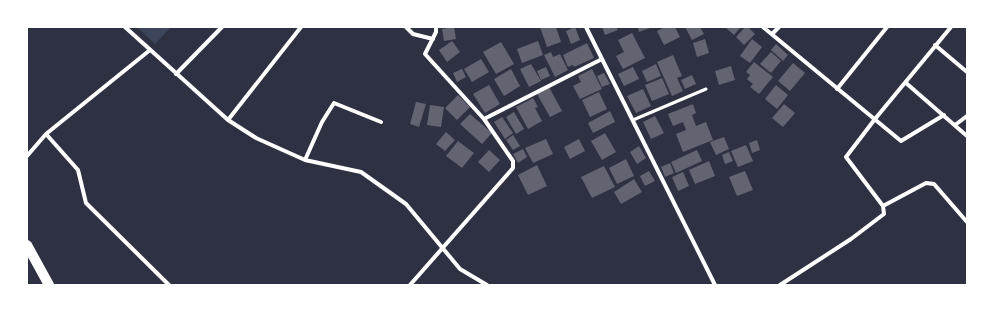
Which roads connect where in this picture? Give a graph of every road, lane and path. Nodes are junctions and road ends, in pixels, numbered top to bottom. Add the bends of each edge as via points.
1 (126, 27) edge
2 (222, 27) edge
3 (301, 27) edge
4 (406, 27) edge
5 (436, 27) edge
6 (586, 27) edge
7 (763, 27) edge
8 (779, 27) edge
9 (887, 27) edge
10 (951, 27) edge
11 (772, 34) junction
12 (433, 38) junction
13 (935, 46) junction
14 (150, 50) junction
15 (602, 59) junction
16 (967, 72) edge
17 (176, 74) junction
18 (906, 83) junction
19 (706, 89) dead end
20 (837, 89) junction
21 (944, 115) junction
22 (967, 116) edge
23 (484, 119) junction
24 (875, 119) junction
25 (228, 120) junction
26 (633, 120) junction
27 (381, 122) dead end
28 (955, 124) junction
29 (46, 134) junction
30 (967, 136) edge
31 (27, 156) edge
32 (305, 160) junction
33 (883, 206) junction
34 (967, 222) edge
35 (27, 245) edge
36 (442, 247) junction
37 (49, 285) edge
38 (169, 285) edge
39 (410, 285) edge
40 (487, 285) edge
41 (715, 285) edge
42 (780, 285) edge

1 - 14 street
2 - 17 street
3 - 25 street
4 - 12 street via 413,34
5 - 12 street
6 - 15 street
7 - 11 street
8 - 11 street
9 - 20 street
10 - 13 street
11 - 20 street
12 - 23 street via 425,54
13 - 16 street
13 - 18 street
14 - 17 street
14 - 29 street
15 - 23 street
15 - 26 street
17 - 25 street
18 - 21 street
18 - 24 street
19 - 26 lane
20 - 24 street
21 - 24 street via 901,141
21 - 28 street
22 - 28 street
23 - 36 street via 513,161 513,168
24 - 33 street via 846,157
25 - 32 street via 256,138
26 - 41 street
27 - 32 street via 334,103 322,122
28 - 30 street
29 - 31 street
29 - 38 street via 78,170 86,204
32 - 36 street via 361,172 406,204
33 - 34 street via 926,183 934,184
33 - 42 street via 884,214 851,239
35 - 37 main road
36 - 39 street
36 - 40 street via 460,269

